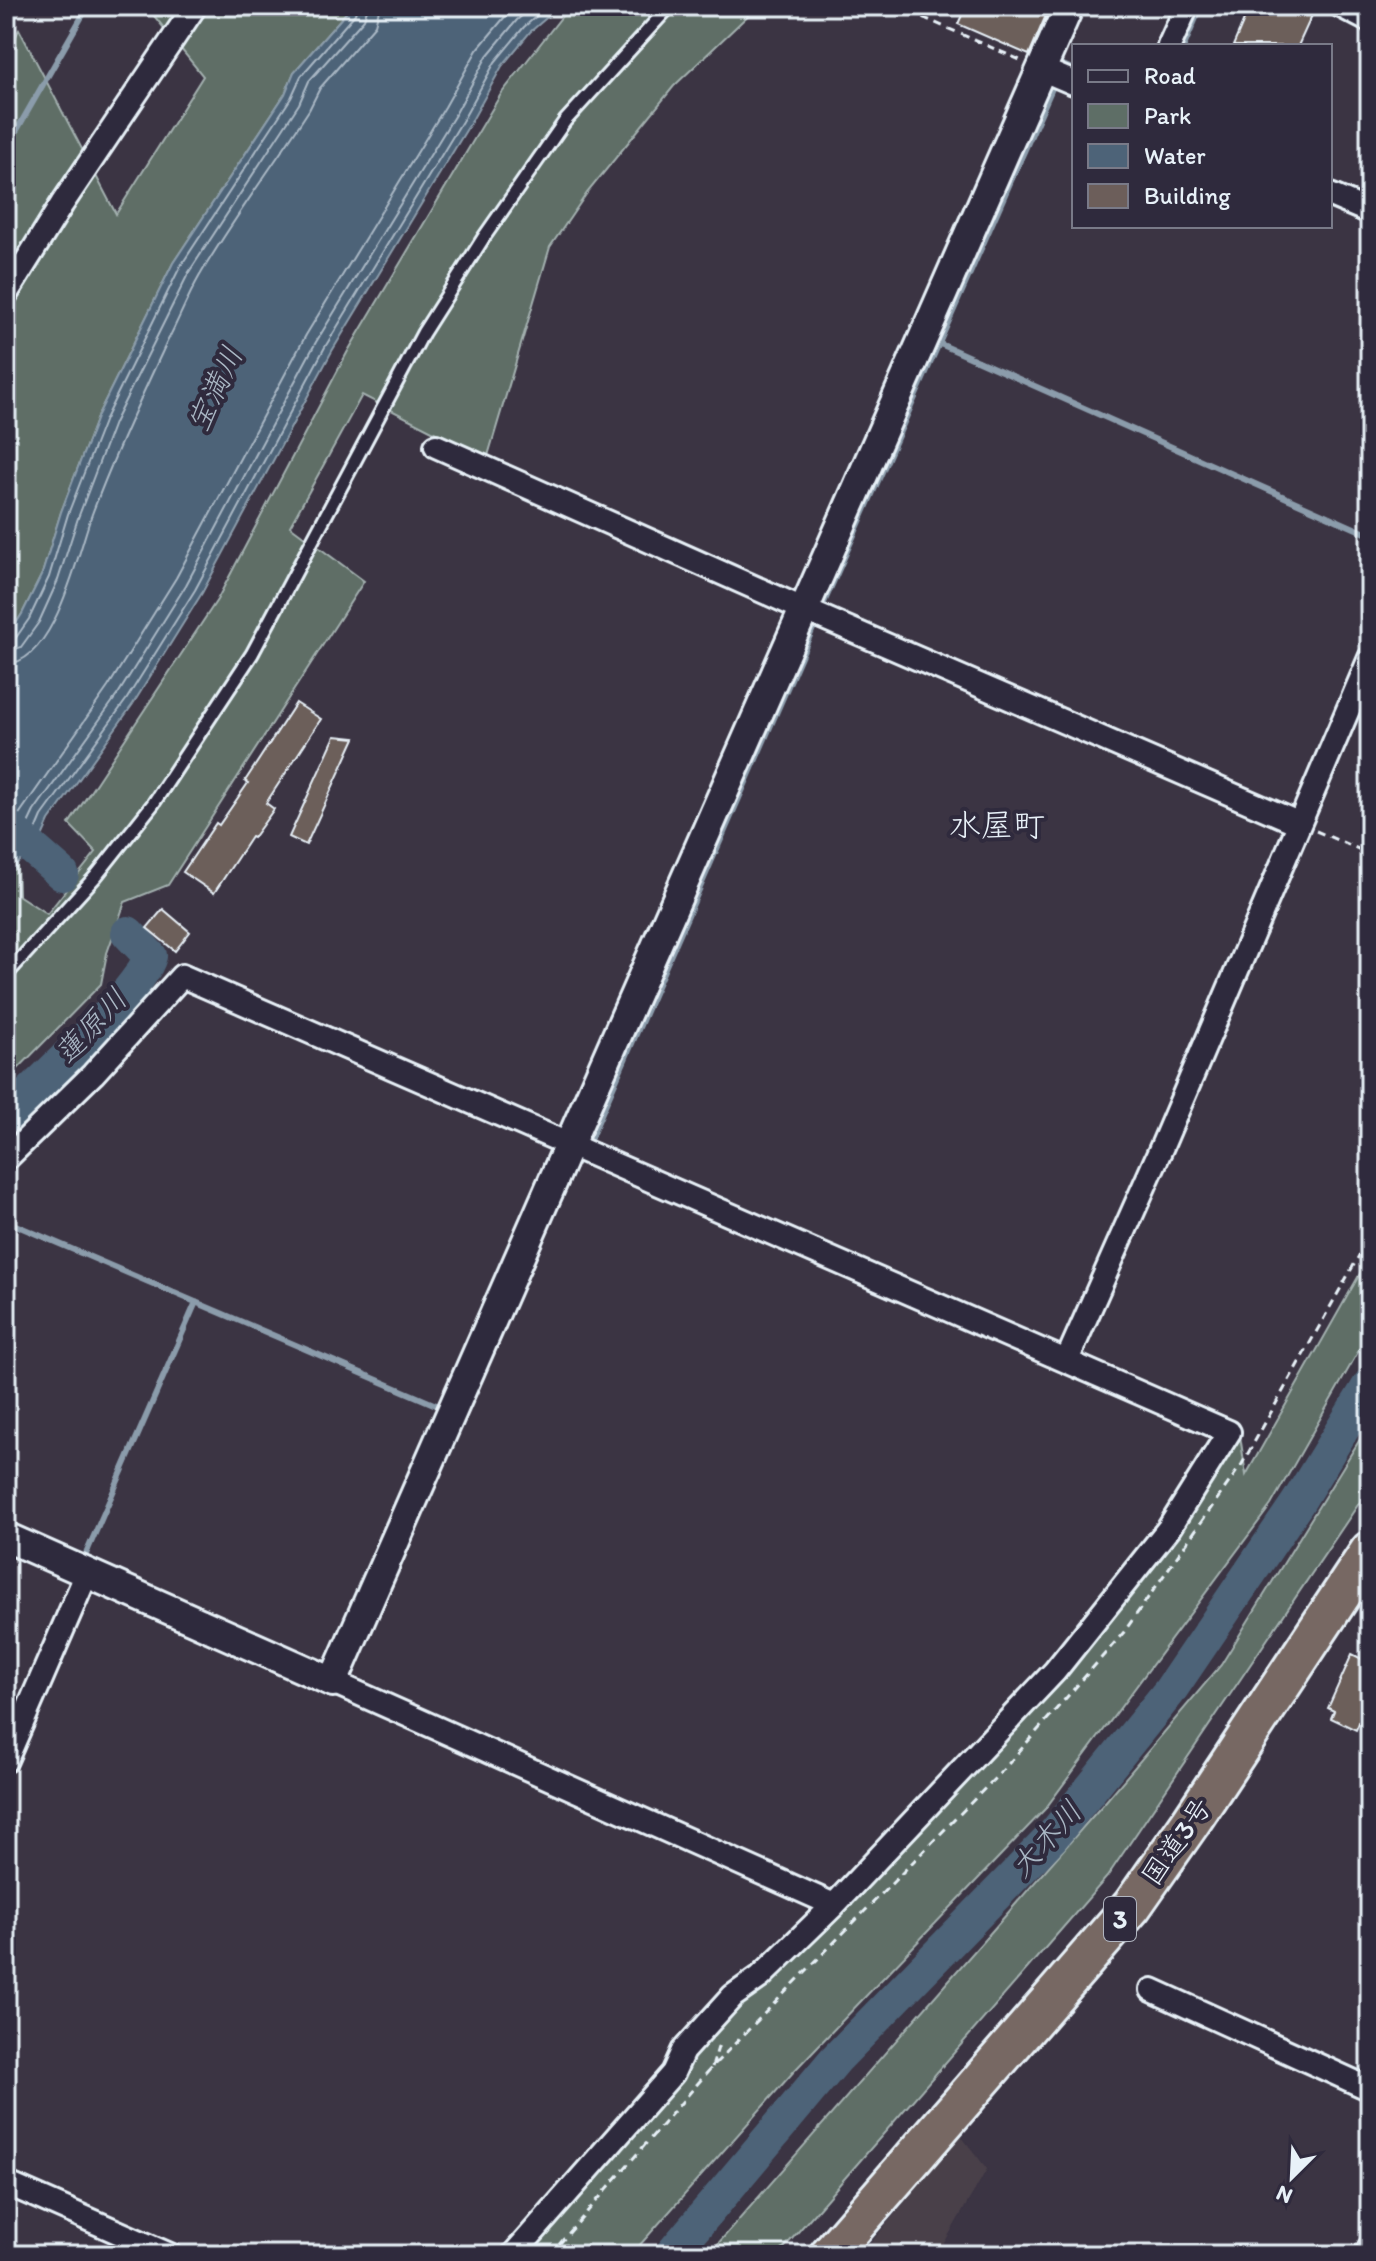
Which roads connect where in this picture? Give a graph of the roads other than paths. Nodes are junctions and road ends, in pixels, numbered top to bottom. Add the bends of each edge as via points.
1 (195, 6) edge
2 (670, 6) edge
3 (1069, 6) edge
4 (1187, 6) edge
5 (1341, 6) edge
6 (1370, 21) edge
7 (1170, 44) edge
8 (1041, 69) junction
9 (1072, 82) edge
10 (1332, 196) edge
11 (1370, 212) edge
12 (6, 294) edge
13 (436, 446) dead end
14 (803, 609) junction
15 (1370, 658) edge
16 (1298, 823) junction
17 (6, 975) edge
18 (569, 1145) junction
19 (6, 1159) edge
20 (1067, 1360) junction
21 (6, 1537) edge
22 (1370, 1551) edge
23 (87, 1573) junction
24 (333, 1682) junction
25 (6, 1760) edge
26 (834, 1905) junction
27 (1152, 1990) dead end
28 (1370, 2089) edge
29 (6, 2183) edge
30 (1370, 2247) edge
31 (170, 2255) edge
32 (513, 2255) edge
33 (829, 2255) edge
34 (1366, 2255) edge

1 - 12 street
2 - 17 lane via 565,121 484,237 423,333 252,654 161,791 96,876
3 - 8 street
4 - 7 street
5 - 6 street
8 - 9 street
8 - 14 street
10 - 11 street
13 - 14 street
14 - 16 street
14 - 18 street
15 - 16 street
16 - 20 street
18 - 19 street via 182,976
18 - 20 street
18 - 24 street
20 - 26 street via 1229,1432 1169,1528 1055,1671
21 - 23 street
22 - 33 highway, 国道3号 / 3 via 1132,1906
23 - 24 street
23 - 25 street
24 - 26 street
26 - 32 street via 733,1996 683,2051 673,2073
27 - 28 street
29 - 31 street
30 - 34 street

